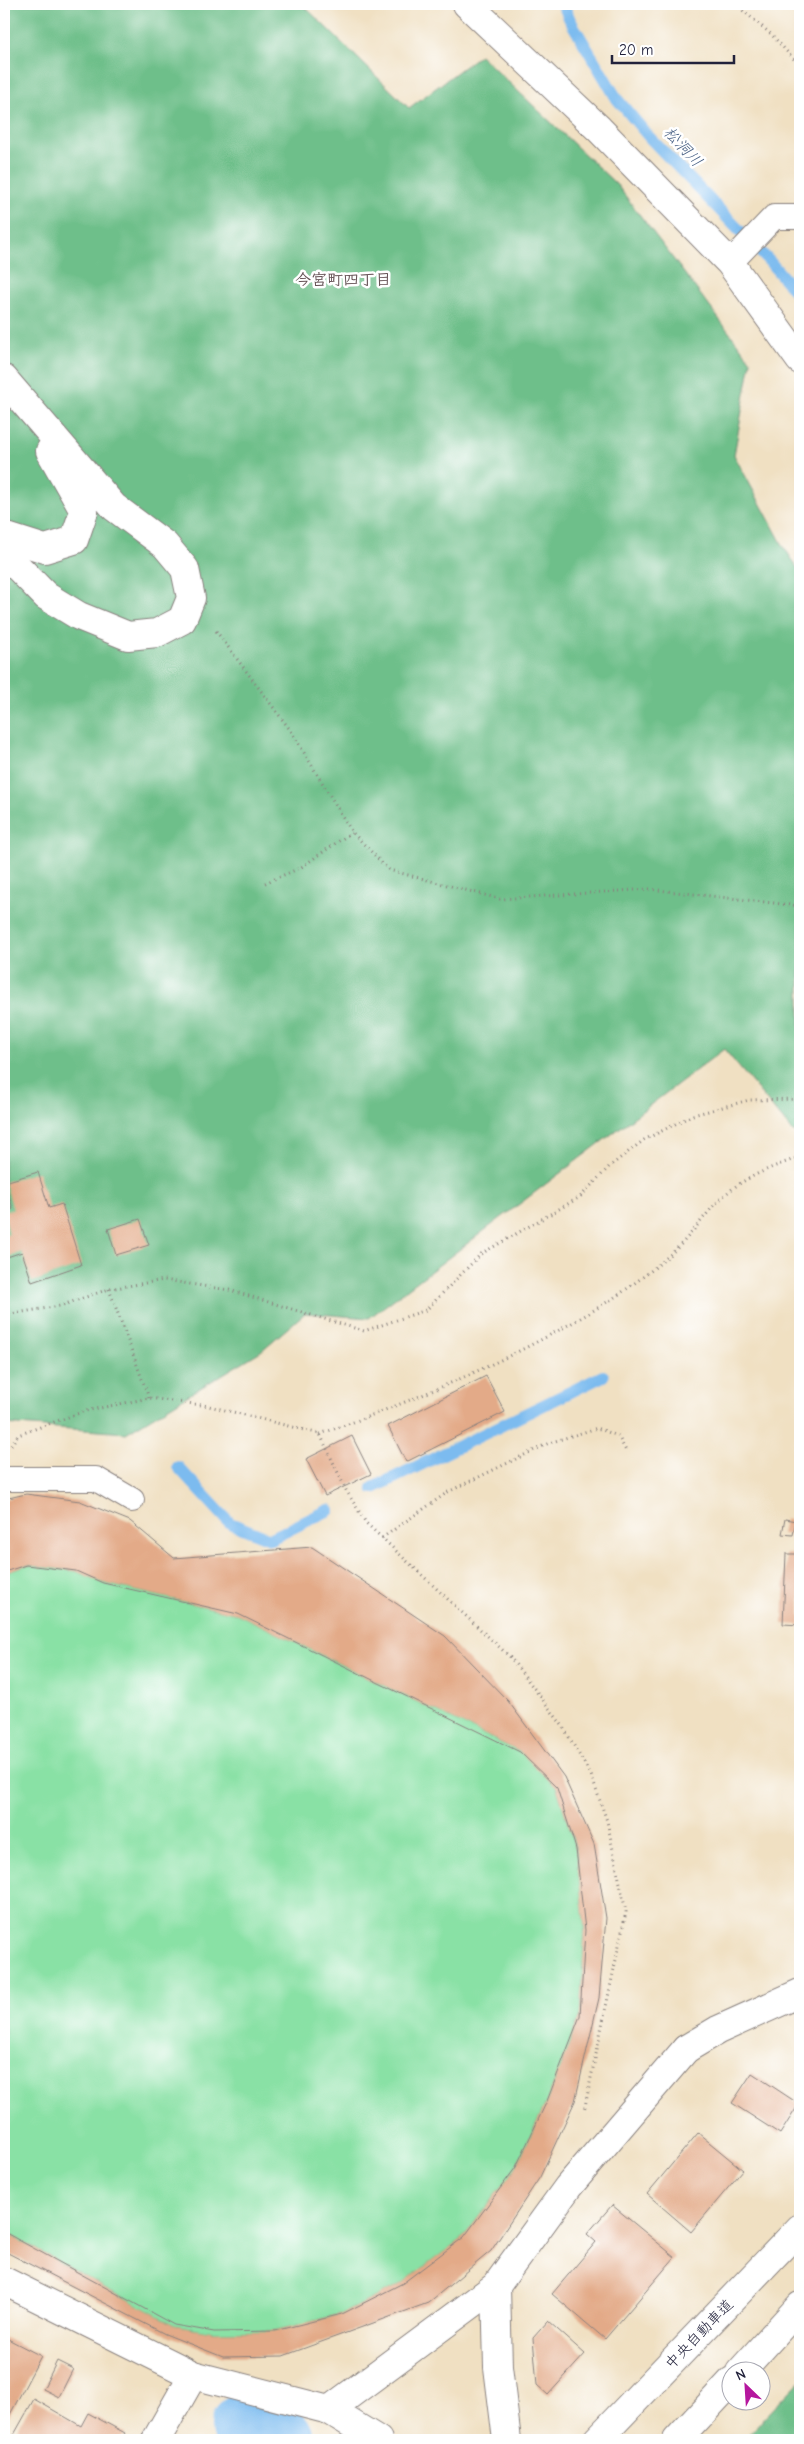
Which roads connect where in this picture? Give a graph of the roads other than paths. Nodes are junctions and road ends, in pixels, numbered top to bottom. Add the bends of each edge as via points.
1 (466, 4) edge
2 (800, 217) edge
3 (731, 262) junction
4 (800, 360) edge
5 (4, 379) edge
6 (21, 400) junction
7 (4, 536) edge
8 (4, 553) edge
9 (4, 1479) edge
10 (132, 1500) dead end
11 (800, 1993) edge
12 (800, 2228) edge
13 (4, 2280) edge
14 (496, 2286) junction
15 (800, 2306) edge
16 (749, 2362) edge
17 (193, 2375) junction
18 (722, 2392) edge
19 (329, 2410) junction
20 (156, 2440) edge
21 (378, 2440) edge
22 (507, 2440) edge
23 (597, 2440) edge
24 (677, 2440) edge

1 - 3 main road via 599,129
2 - 3 lane via 774,217
3 - 4 main road
5 - 6 main road
6 - 7 main road via 84,510 74,540 45,549
6 - 8 main road via 114,507 165,545 185,569 191,598 182,620 158,633 128,636 79,616 46,596
9 - 10 lane via 96,1479
11 - 14 main road via 718,2030 686,2049 568,2188
12 - 23 main road, 中央自動車道
13 - 17 main road
14 - 19 main road
14 - 22 main road via 498,2367
15 - 16 main road
17 - 19 main road
17 - 20 main road
18 - 24 main road
19 - 21 main road

